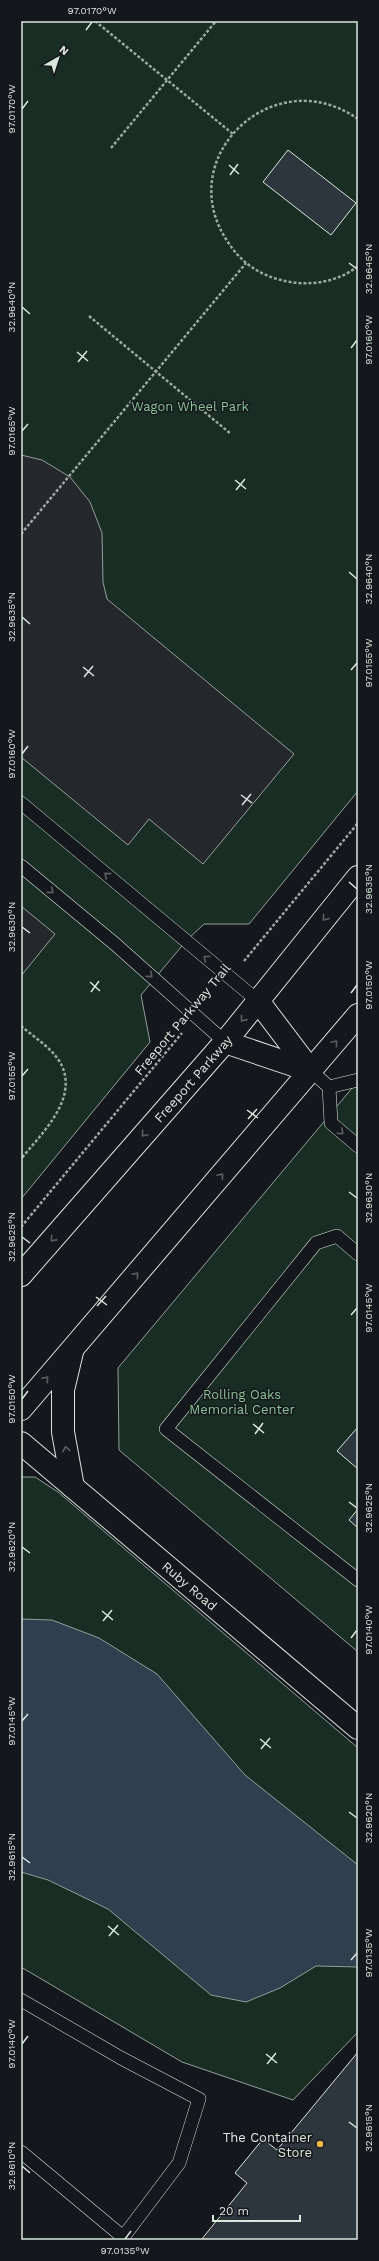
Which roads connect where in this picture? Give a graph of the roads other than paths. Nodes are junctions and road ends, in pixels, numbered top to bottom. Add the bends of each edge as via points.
1 (21, 803) edge
2 (21, 866) edge
3 (358, 878) edge
4 (258, 1001) junction
5 (358, 1015) edge
6 (225, 1042) junction
7 (311, 1071) junction
8 (358, 1080) edge
9 (330, 1087) junction
10 (358, 1146) edge
11 (358, 1254) edge
12 (21, 1275) edge
13 (73, 1349) junction
14 (21, 1409) edge
15 (21, 1443) edge
16 (73, 1487) junction
17 (358, 1580) edge
18 (358, 1728) edge
19 (21, 2000) edge
20 (21, 2152) edge
21 (122, 2238) edge

4 -> 1 lane
2 -> 6 lane via 197,1015
3 -> 4 main road, Freeport Parkway
4 -> 6 main road, Freeport Parkway
4 - 7 main road
7 -> 5 main road
6 - 7 main road
6 -> 12 main road, Freeport Parkway
7 - 9 lane
13 -> 7 main road
8 - 9 lane
9 -> 10 lane via 331,1123
11 - 17 lane via 337,1236 316,1243 166,1429
14 -> 13 main road
16 -> 13 main road via 63,1432 63,1390
15 - 16 main road, Ruby Road
16 - 18 main road, Ruby Road
19 - 21 lane via 121,2058 199,2099 179,2163
20 - 21 lane

